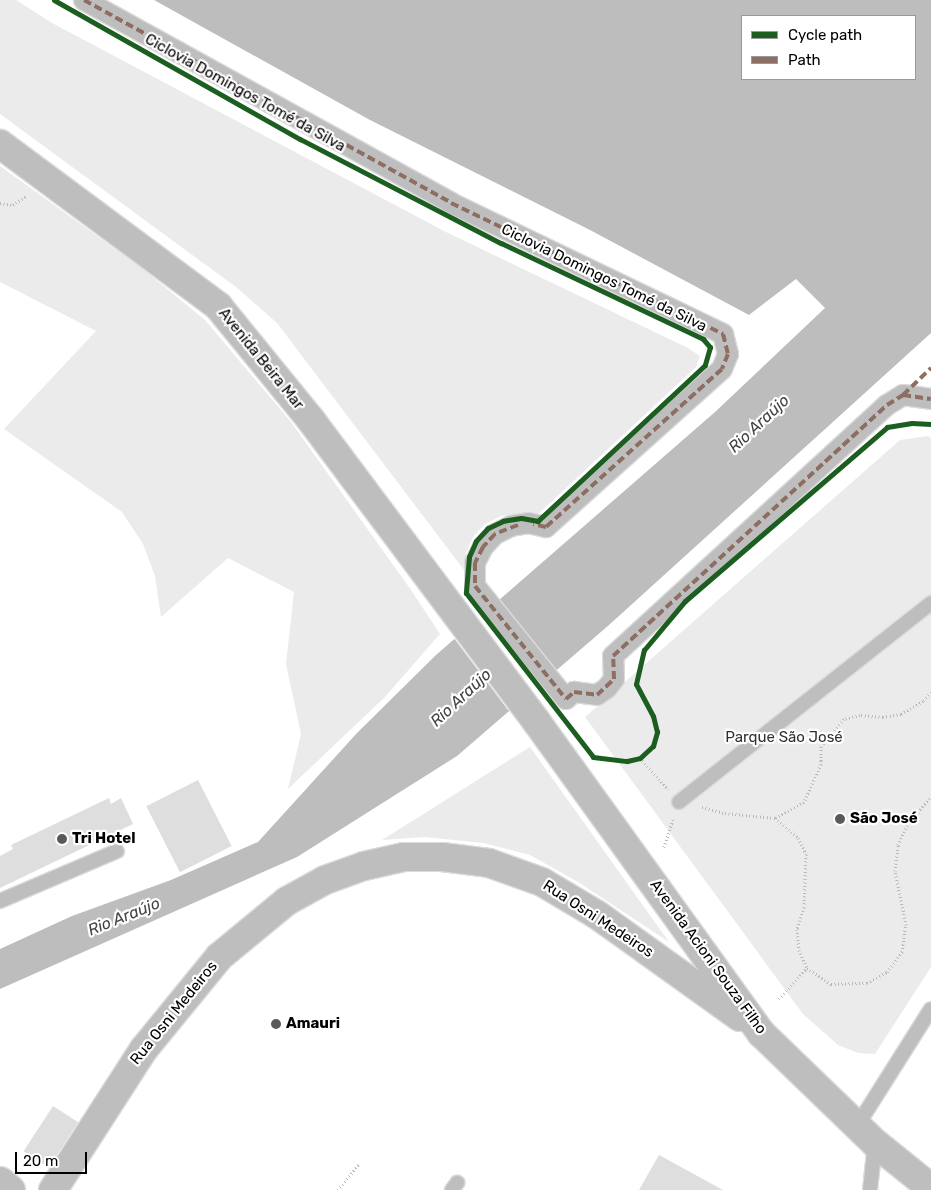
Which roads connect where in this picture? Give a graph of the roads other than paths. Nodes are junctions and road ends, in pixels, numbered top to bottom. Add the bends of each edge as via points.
1 (84, 0) edge
2 (0, 144) edge
3 (931, 399) edge
4 (931, 603) edge
5 (536, 721) joint
6 (679, 802) road end
7 (117, 851) dead end
8 (0, 901) edge
9 (931, 1009) edge
10 (762, 1033) junction
11 (866, 1135) junction
12 (0, 1181) edge
13 (931, 1188) edge
14 (11, 1190) edge
15 (53, 1190) edge
16 (870, 1190) edge

1 - 3 street via 451,203 723,334 728,354 722,369 546,527 528,523 511,526 495,534 475,563 475,586 566,699 574,692 597,695 607,688 614,679 613,656 887,405 903,395
2 - 5 main road, Avenida Beira Mar via 218,306 312,420
4 - 6 lane
5 - 10 main road, Avenida Acioni Souza Filho
7 - 8 lane
9 - 11 lane
10 - 11 main road, Avenida Acioni Souza Filho
10 - 15 main road, Rua Osni Medeiros via 604,919 542,882 489,863 442,857 404,857 364,866 325,880 287,901 219,957 138,1057
11 - 13 main road, Avenida Acioni Souza Filho
11 - 16 lane
12 - 14 main road

